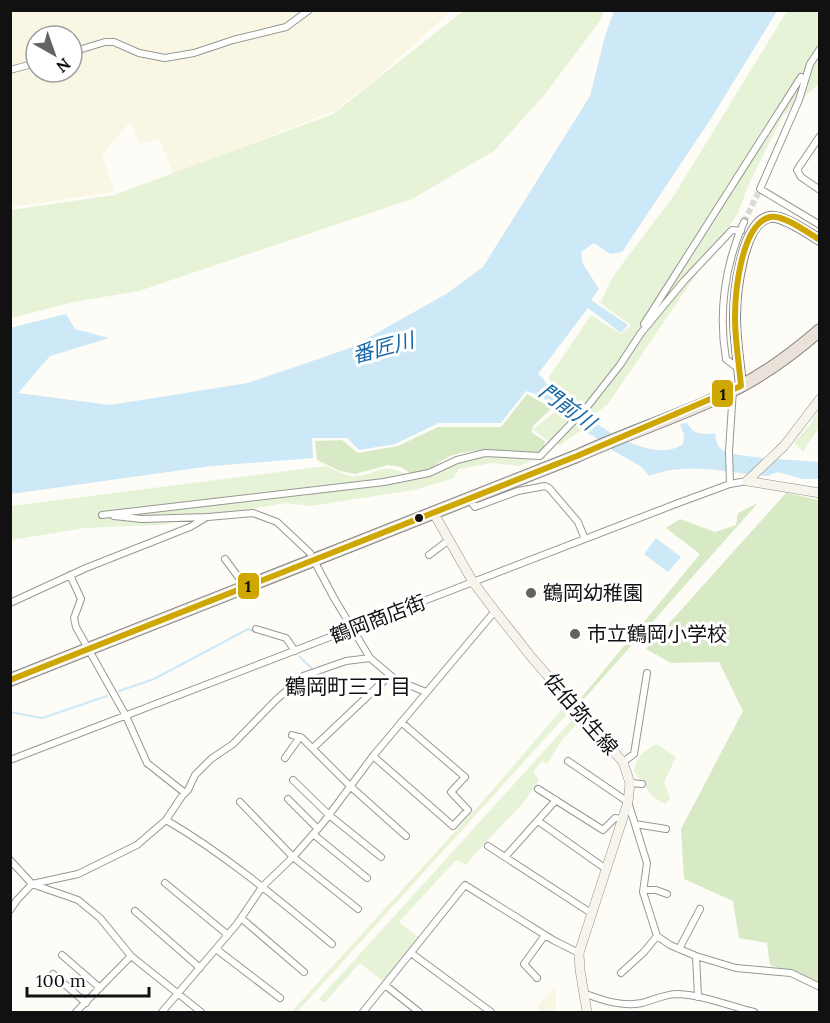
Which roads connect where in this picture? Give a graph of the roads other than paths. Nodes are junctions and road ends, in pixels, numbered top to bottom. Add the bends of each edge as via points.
1 (309, 10) edge
2 (84, 48) edge
3 (819, 49) edge
4 (801, 77) dead end
5 (819, 136) edge
6 (819, 190) edge
7 (744, 222) tunnel mouth
8 (819, 225) edge
9 (741, 231) junction
10 (819, 240) edge
11 (819, 330) edge
12 (639, 336) junction
13 (739, 369) junction
14 (737, 388) junction
15 (819, 399) edge
16 (749, 478) junction
17 (730, 484) junction
18 (819, 493) edge
19 (468, 498) junction
20 (433, 512) junction
21 (208, 517) junction
22 (585, 539) junction
23 (449, 540) junction
24 (429, 555) dead end
25 (225, 559) dead end
26 (313, 559) junction
27 (70, 576) junction
28 (473, 582) junction
29 (244, 586) junction
30 (10, 603) edge
31 (495, 611) junction
32 (256, 629) dead end
33 (352, 629) junction
34 (88, 649) junction
35 (295, 651) junction
36 (370, 658) junction
37 (646, 673) dead end
38 (390, 675) junction
39 (10, 680) edge
40 (426, 692) junction
41 (126, 716) junction
42 (401, 722) junction
43 (292, 735) dead end
44 (300, 737) junction
45 (313, 748) junction
46 (373, 756) junction
47 (285, 758) dead end
48 (10, 760) edge
49 (568, 761) dead end
50 (623, 762) junction
51 (293, 780) dead end
52 (630, 783) junction
53 (642, 784) dead end
54 (350, 786) junction
55 (538, 789) dead end
56 (185, 793) junction
57 (288, 799) dead end
58 (556, 800) junction
59 (240, 802) dead end
60 (628, 802) junction
61 (329, 815) junction
62 (622, 819) junction
63 (166, 820) junction
64 (538, 821) junction
65 (635, 824) junction
66 (666, 829) dead end
67 (316, 832) junction
68 (406, 836) dead end
69 (489, 846) dead end
70 (293, 857) junction
71 (381, 857) dead end
72 (505, 857) junction
73 (10, 860) edge
74 (606, 869) junction
75 (367, 878) dead end
76 (165, 883) dead end
77 (32, 884) junction
78 (262, 887) junction
79 (644, 890) junction
80 (667, 894) dead end
81 (14, 900) edge
82 (358, 909) dead end
83 (700, 909) dead end
84 (10, 910) edge
85 (135, 911) dead end
86 (591, 913) junction
87 (241, 918) junction
88 (228, 935) junction
89 (545, 935) junction
90 (657, 936) junction
91 (332, 944) dead end
92 (216, 949) junction
93 (679, 949) junction
94 (579, 952) junction
95 (411, 953) junction
96 (62, 955) dead end
97 (131, 956) junction
98 (696, 956) junction
99 (200, 968) junction
100 (304, 972) dead end
101 (621, 973) dead end
102 (53, 974) dead end
103 (537, 978) dead end
104 (386, 985) junction
105 (819, 987) edge
106 (100, 988) junction
107 (583, 993) junction
108 (178, 995) junction
109 (698, 997) junction
110 (280, 998) dead end
111 (86, 1002) junction
112 (76, 1012) edge
113 (162, 1012) edge
114 (201, 1012) edge
115 (363, 1012) edge
116 (419, 1012) edge
117 (490, 1012) edge
118 (587, 1012) edge
119 (754, 1012) edge

1 - 2 street via 286,27 194,53 165,57 139,53 114,42
3 - 8 street via 759,191
4 - 12 street
5 - 6 street via 797,170
7 - 9 street
9 - 12 street via 732,230 697,266
9 - 13 street via 729,263 723,308 726,359
10 - 13 main road via 773,216 753,230 741,263 736,302
11 - 14 highway
12 - 21 street via 587,406 540,456 485,453 429,473 384,482 102,515 142,519
13 - 14 main road
14 - 17 street via 729,450
14 - 19 highway
15 - 16 main road via 784,446
16 - 17 street, 鶴岡商店街
16 - 18 main road
17 - 22 street, 鶴岡商店街
19 - 20 highway
19 - 22 street via 475,507 545,486 578,522
20 - 23 main road, 佐伯弥生線
20 - 26 highway
21 - 26 street via 253,513 265,516 277,522
21 - 27 street
22 - 28 street, 鶴岡商店街
23 - 24 street
23 - 28 main road, 佐伯弥生線
25 - 29 street
26 - 29 highway
26 - 33 street
27 - 30 street
27 - 34 street via 81,599 75,627
28 - 31 main road, 佐伯弥生線
28 - 33 street, 鶴岡商店街
29 - 34 highway
31 - 40 street
31 - 50 main road, 佐伯弥生線
32 - 35 street via 286,638
33 - 35 street, 鶴岡商店街
33 - 36 street
34 - 39 highway
34 - 41 street
35 - 41 street, 鶴岡商店街
36 - 38 street
36 - 56 street via 346,661 303,676 233,744 211,759
37 - 50 street via 634,754
38 - 40 street
38 - 45 street
40 - 42 street
41 - 48 street, 鶴岡商店街
41 - 56 street via 147,763
42 - 46 street
42 - 46 street via 465,777 451,792 468,810 453,826
43 - 44 street
44 - 45 street
44 - 47 street
45 - 54 street
46 - 54 street
49 - 60 street
50 - 52 main road, 佐伯弥生線
51 - 61 street
52 - 53 street
52 - 60 main road, 佐伯弥生線
54 - 61 street
54 - 68 street
55 - 58 street
56 - 63 street
57 - 67 street
58 - 62 street via 603,830 615,818
58 - 64 street
59 - 70 street
60 - 62 main road, 佐伯弥生線
60 - 65 street
61 - 67 street
61 - 71 street
62 - 74 main road, 佐伯弥生線
63 - 77 street via 137,845 78,874
63 - 78 street
64 - 72 street
64 - 74 street
65 - 66 street
65 - 79 street via 647,863
67 - 70 street
67 - 75 street
69 - 72 street
70 - 78 street
70 - 82 street
72 - 86 street
73 - 77 street
74 - 86 main road, 佐伯弥生線
76 - 88 street
77 - 81 street
77 - 97 street via 78,900 100,918
78 - 87 street
78 - 91 street
79 - 80 street
79 - 90 street
81 - 84 street
83 - 93 street
85 - 99 street
86 - 94 main road, 佐伯弥生線
87 - 88 street
87 - 100 street
88 - 92 street
89 - 94 street
89 - 95 street via 465,885
89 - 103 street via 524,964
90 - 93 street
90 - 101 street
92 - 99 street
92 - 110 street
93 - 98 street
94 - 107 main road, 佐伯弥生線
95 - 104 street
95 - 117 street
96 - 106 street
97 - 106 street
97 - 108 street
98 - 105 street via 736,968 791,973
98 - 109 street
99 - 108 street
102 - 111 street
104 - 115 street
104 - 116 street
106 - 111 street
107 - 109 street via 611,1003 628,1004 676,994
107 - 118 main road, 佐伯弥生線
108 - 113 street
108 - 114 street
109 - 119 street
111 - 112 street

